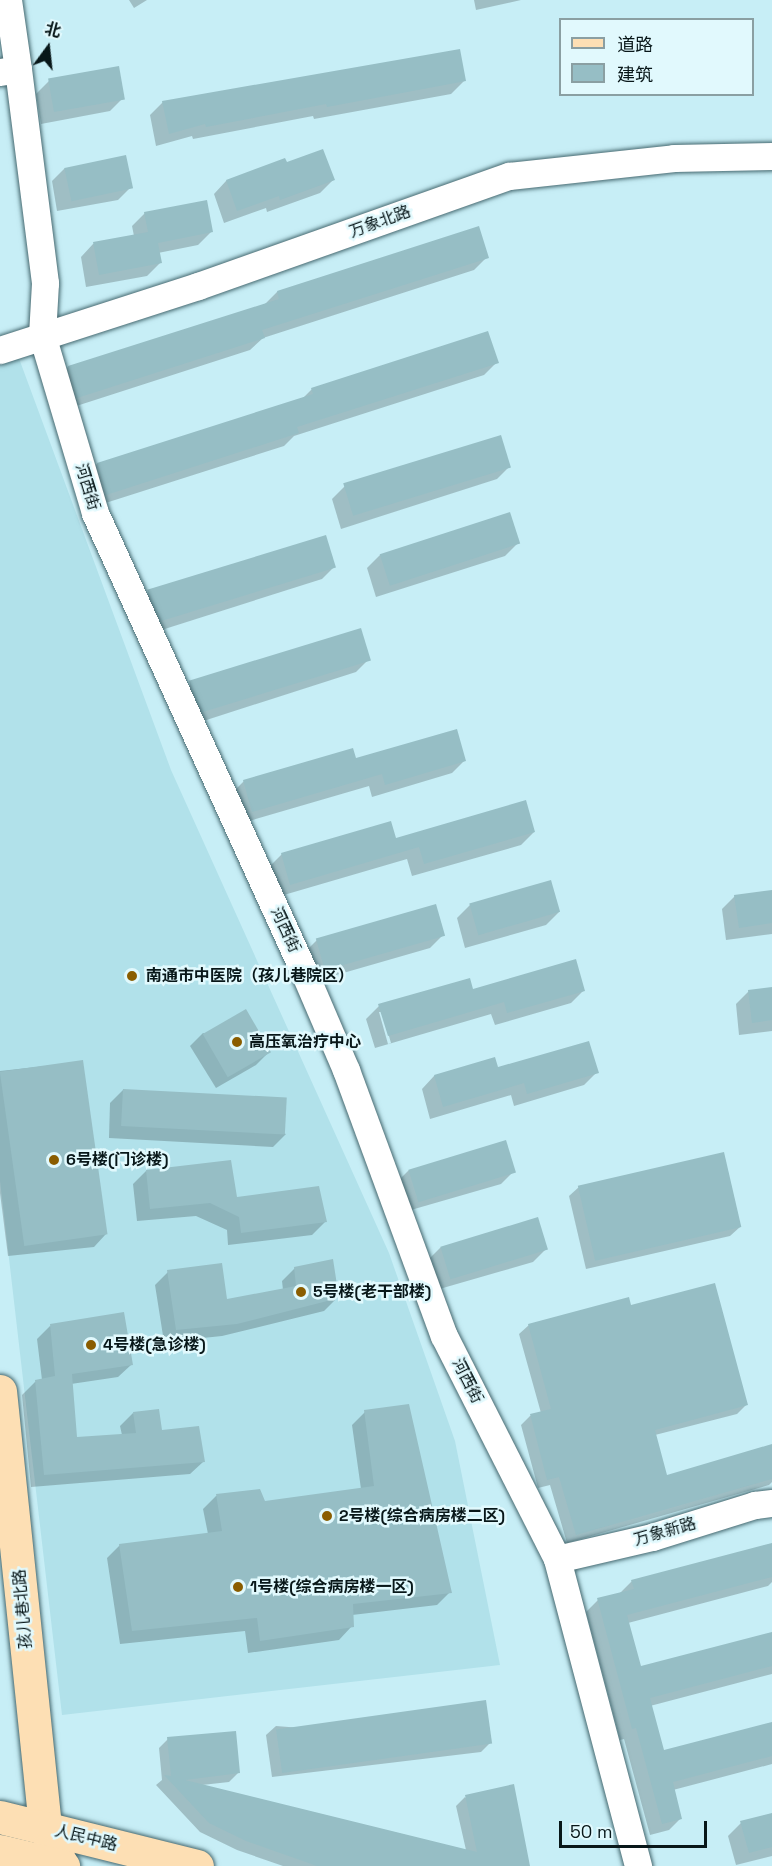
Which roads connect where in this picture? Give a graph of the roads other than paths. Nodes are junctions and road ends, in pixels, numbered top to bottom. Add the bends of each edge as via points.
1 (8, 0) edge
2 (9, 70) edge
3 (772, 156) edge
4 (42, 335) junction
5 (0, 350) edge
6 (0, 1390) edge
7 (772, 1503) edge
8 (556, 1559) junction
9 (0, 1817) edge
10 (45, 1828) junction
11 (0, 1851) edge
12 (51, 1865) edge
13 (197, 1866) edge
14 (638, 1866) edge

1 - 2 street, 河西街
2 - 4 street, 河西街 via 45,283
3 - 4 street, 万象北路 via 674,158 509,176 198,286
4 - 5 street, 万象北路
4 - 8 street, 河西街 via 95,513 346,1070 444,1336
6 - 10 main road, 孩儿巷北路
7 - 8 street, 万象新路
8 - 14 street, 河西街
9 - 10 main road, 人民中路
10 - 12 main road
10 - 13 main road, 人民中路
11 - 12 main road

